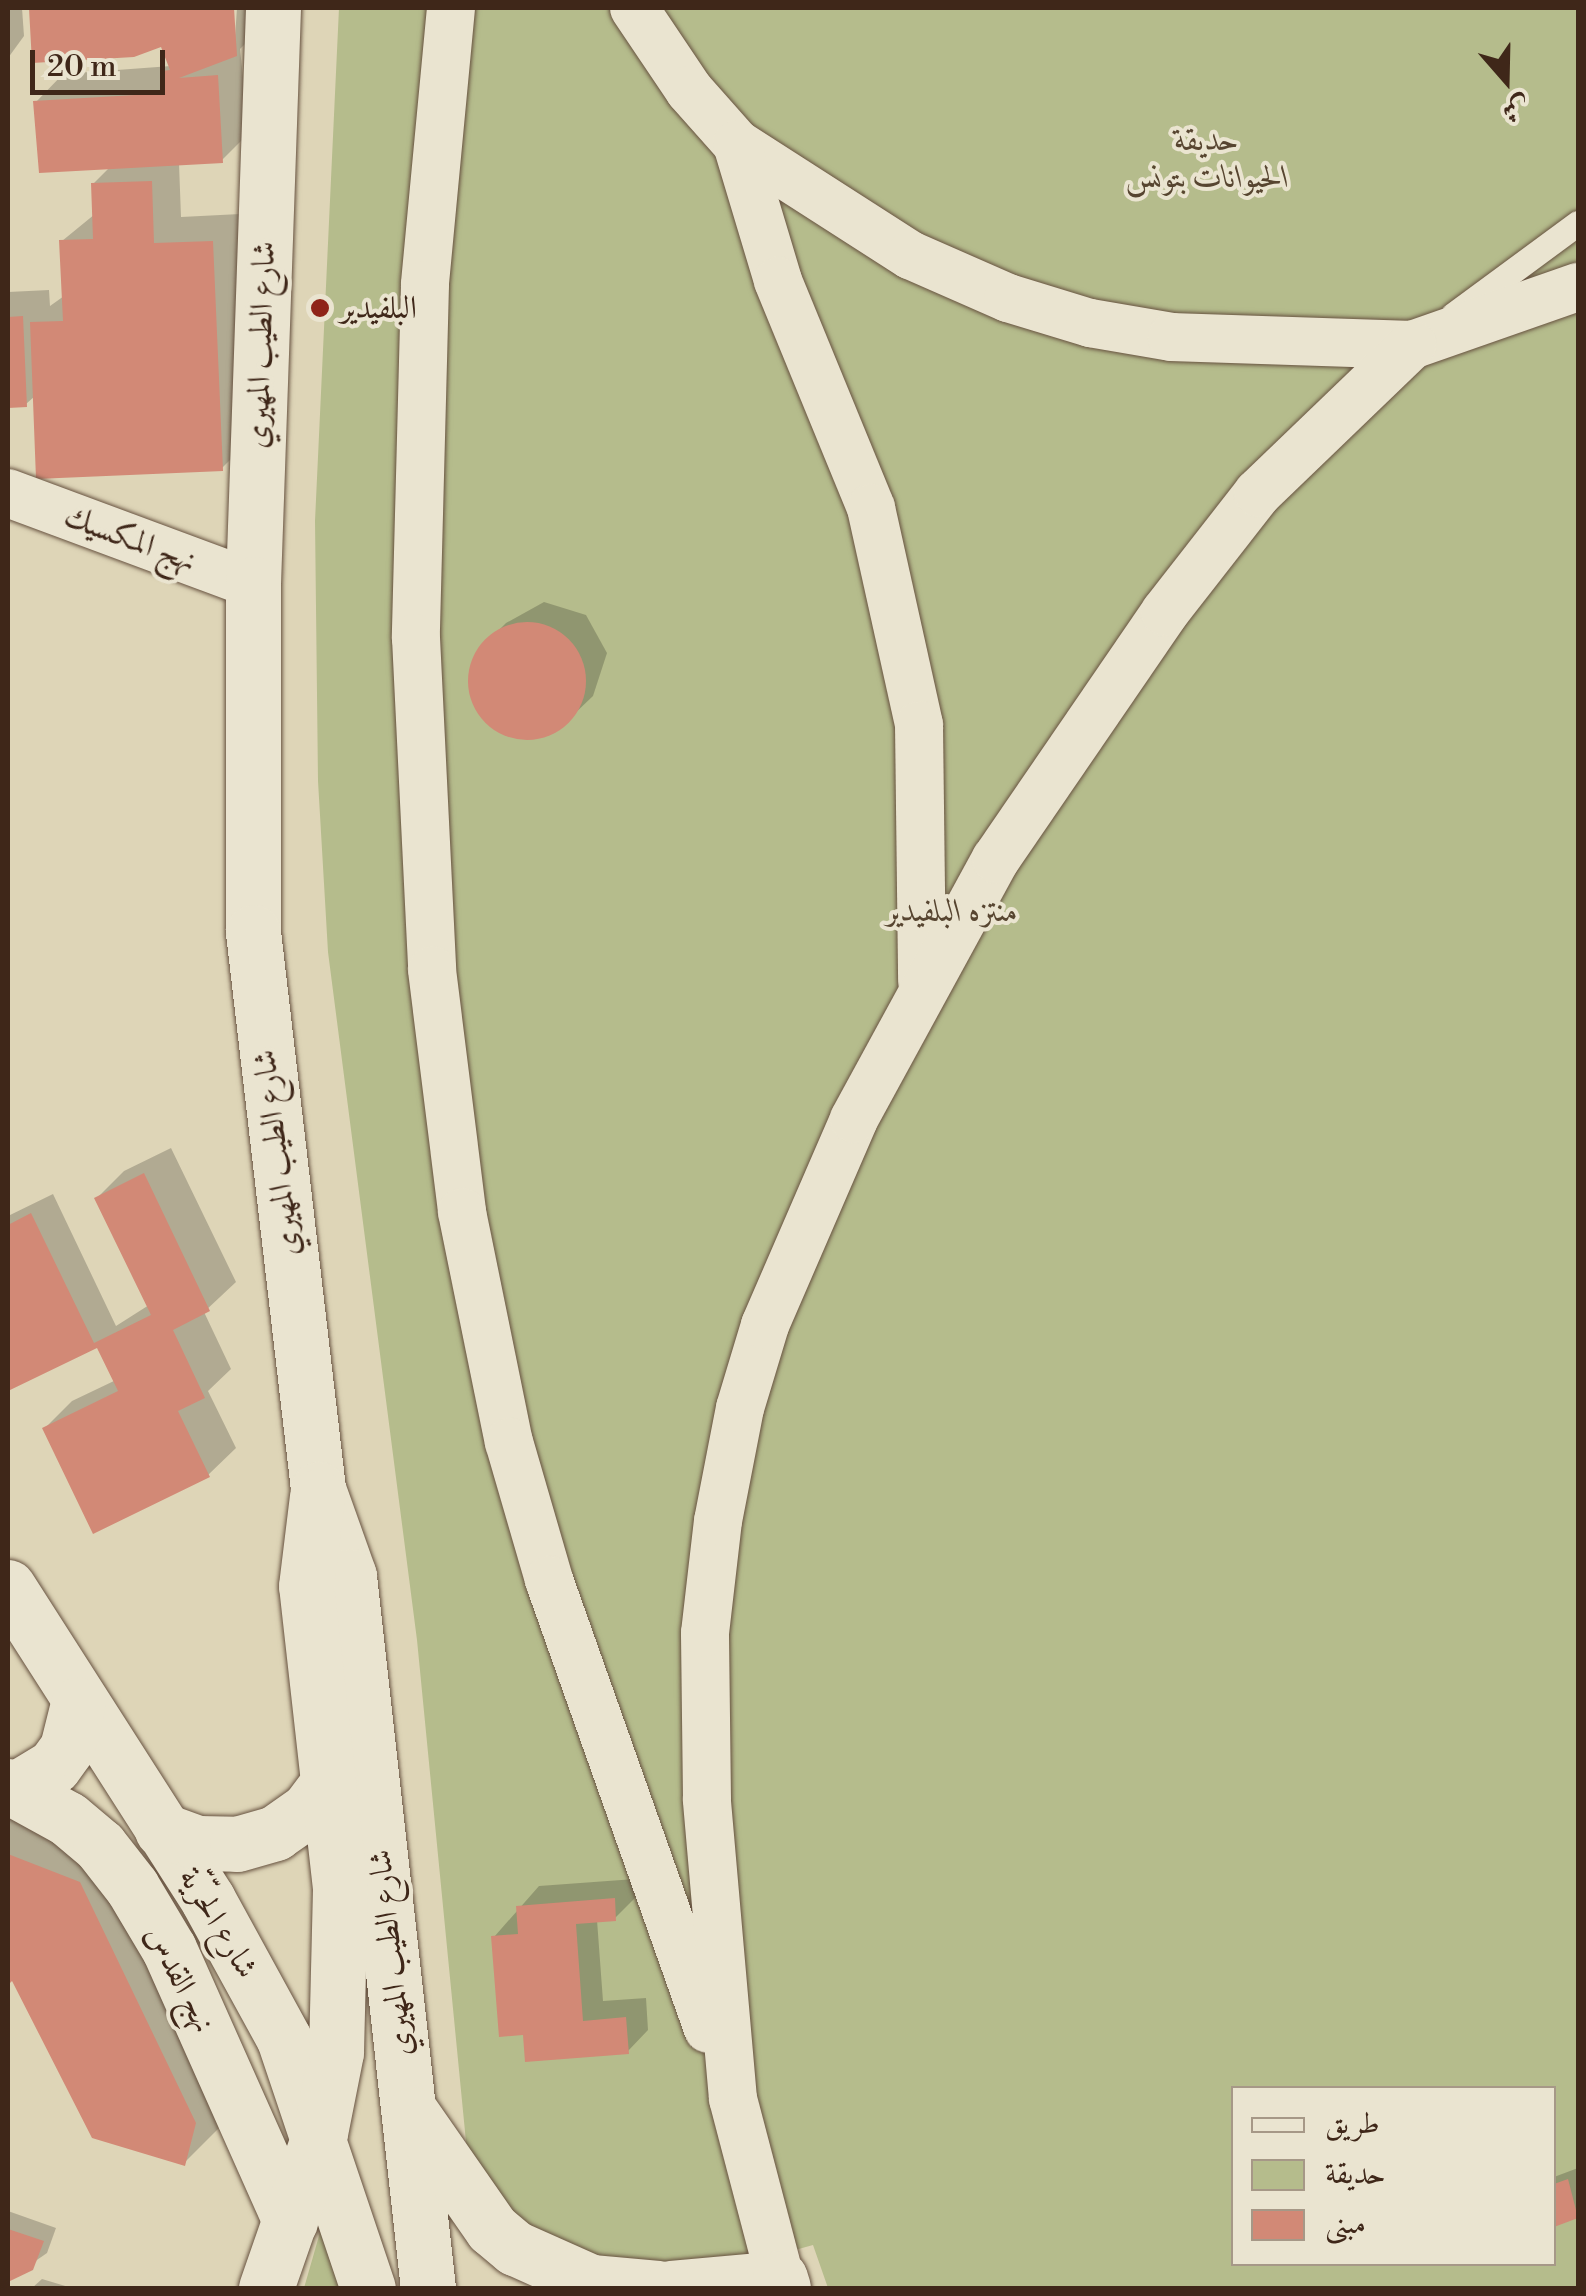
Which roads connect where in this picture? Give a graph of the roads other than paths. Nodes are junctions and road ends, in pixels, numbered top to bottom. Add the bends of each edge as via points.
1 (273, 8) edge
2 (451, 8) edge
3 (634, 8) edge
4 (737, 144) junction
5 (1578, 223) edge
6 (1578, 287) edge
7 (1412, 345) junction
8 (8, 494) edge
9 (253, 584) junction
10 (922, 986) junction
11 (318, 1489) junction
12 (8, 1587) edge
13 (78, 1704) junction
14 (330, 1780) junction
15 (12, 1787) edge
16 (162, 1830) junction
17 (733, 2098) junction
18 (408, 2108) junction
19 (320, 2133) junction
20 (290, 2221) junction
21 (781, 2284) edge
22 (266, 2288) edge
23 (368, 2288) edge
24 (428, 2288) edge
25 (658, 2288) edge
26 (670, 2288) edge

1 - 9 main road, شارع الطيب المهيري
2 - 17 street via 425,285 416,638 432,970 462,1212 509,1442 549,1580
3 - 4 street via 689,90
4 - 7 street via 910,255 1008,298 1090,324 1172,337
4 - 10 street via 778,281 870,508 919,725
5 - 7 lane
6 - 7 street
7 - 10 street via 1258,493 1165,612 996,859
8 - 9 street, نهج المكسيك
9 - 11 main road, شارع الطيب المهيري via 254,932
10 - 17 street via 780,1283 740,1408 718,1522 706,1633 707,1799
11 - 14 main road via 306,1586
11 - 18 main road, شارع الطيب المهيري via 350,1576
12 - 13 main road, شارع الحرّيّة
13 - 15 main road via 71,1737 54,1766
13 - 16 main road, شارع الحرّيّة
14 - 16 main road via 306,1811 274,1833 237,1844 198,1843
14 - 19 main road via 340,1980 336,2052
15 - 20 main road, نهج القدس via 90,1836 132,1887 169,1948
16 - 19 main road, شارع الحرّيّة via 284,2039
17 - 21 street
18 - 24 main road, شارع الطيب المهيري
18 - 25 main road via 492,2229 515,2248 590,2282
19 - 20 main road
19 - 23 main road, شارع الحرّيّة
20 - 22 main road
21 - 26 main road

